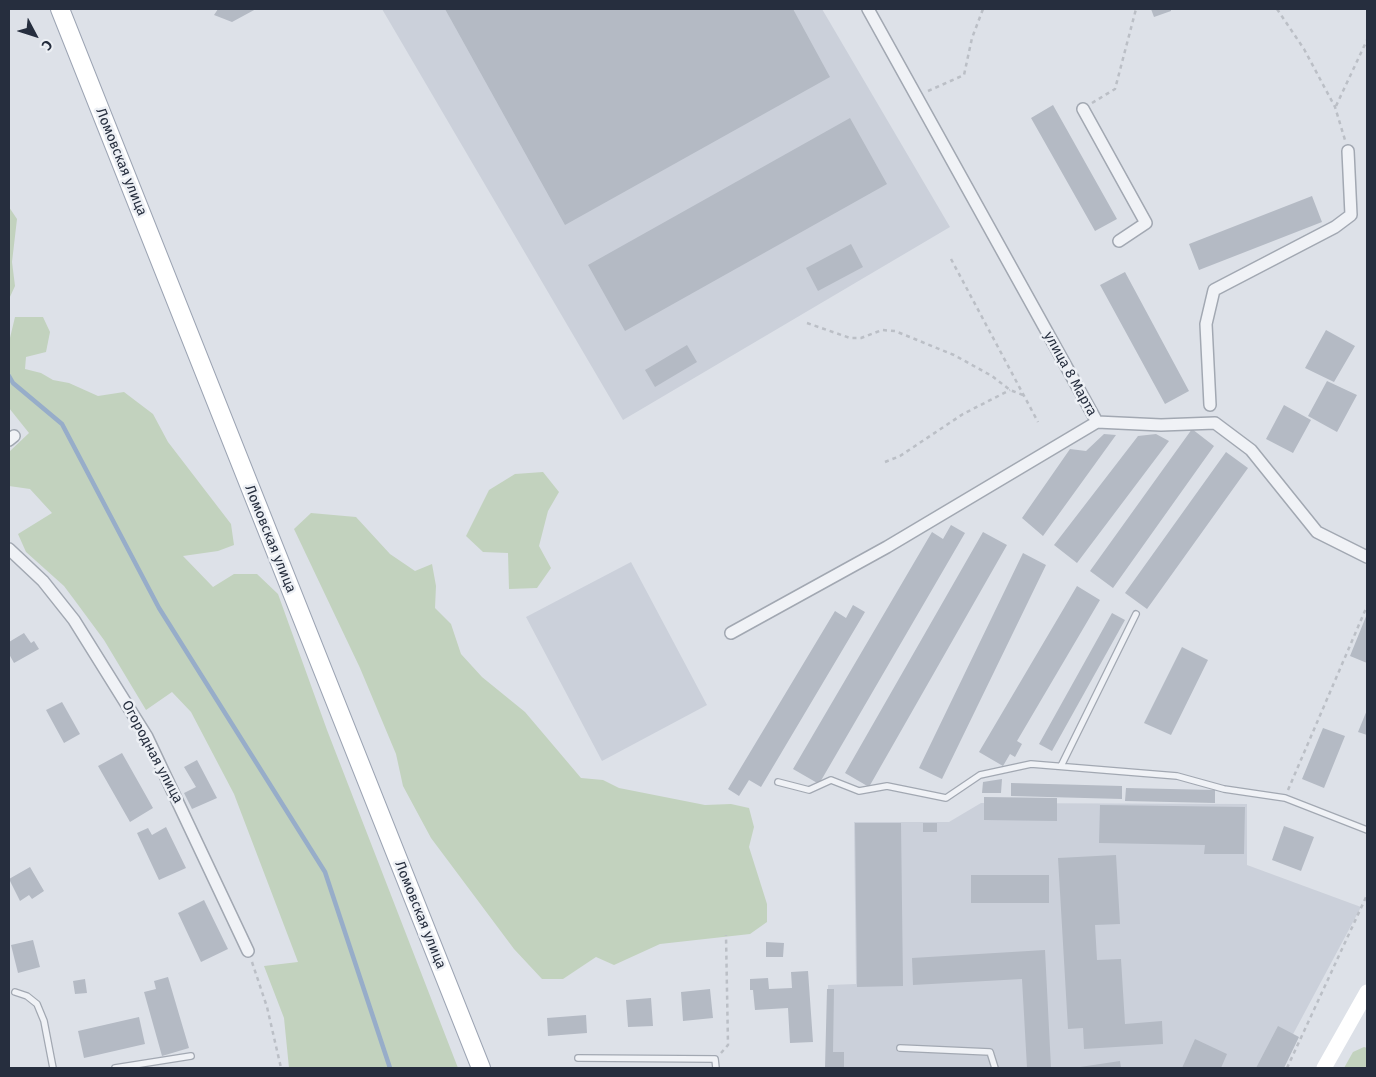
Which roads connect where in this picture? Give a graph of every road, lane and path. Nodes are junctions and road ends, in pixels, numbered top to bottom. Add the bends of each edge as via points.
1 (60, 9) edge
2 (868, 9) edge
3 (983, 9) edge
4 (1136, 9) edge
5 (1277, 9) edge
6 (1367, 40) edge
7 (916, 97) junction
8 (1335, 107) junction
9 (1083, 109) joint
10 (1348, 150) joint
11 (1119, 241) dead end
12 (951, 258) dead end
13 (807, 324) dead end
14 (1010, 390) junction
15 (1023, 395) junction
16 (1210, 404) dead end
17 (1038, 422) dead end
18 (1097, 422) junction
19 (885, 462) dead end
20 (9, 549) edge
21 (1367, 557) edge
22 (1367, 606) edge
23 (1136, 614) dead end
24 (732, 633) dead end
25 (1061, 766) junction
26 (778, 782) dead end
27 (1285, 798) junction
28 (1367, 830) edge
29 (1367, 895) edge
30 (726, 936) dead end
31 (248, 951) joint
32 (15, 992) dead end
33 (1367, 992) edge
34 (900, 1048) dead end
35 (191, 1056) dead end
36 (578, 1058) dead end
37 (716, 1059) junction
38 (53, 1068) edge
39 (115, 1068) edge
40 (281, 1068) edge
41 (481, 1068) edge
42 (716, 1068) edge
43 (995, 1068) edge
44 (1287, 1068) edge
45 (1324, 1068) edge

1 - 41 main road, Ломовская улица
2 - 7 street, улица 8 Марта
3 - 7 path via 972,38 964,75
4 - 9 path via 1115,89
5 - 8 path via 1304,49
6 - 8 path
7 - 18 street, улица 8 Марта
8 - 10 path
9 - 11 street via 1146,223
10 - 16 street via 1351,215 1335,227 1214,290 1206,324
12 - 15 path
13 - 14 path via 850,338 861,338 882,330 895,331 954,354
14 - 15 path
14 - 19 path via 963,414 900,456
15 - 17 path
18 - 21 street via 1215,423 1251,450 1317,532
18 - 24 street, улица 8 Марта via 887,547
20 - 31 street, Огородная улица via 43,581 74,620 147,737
22 - 27 path
23 - 25 lane
25 - 26 lane via 1031,764 980,775 946,798 887,786 858,791 830,780 809,790
25 - 27 lane via 1177,776
27 - 28 lane
29 - 44 path
30 - 37 path via 728,1045
31 - 40 path via 267,1007
32 - 38 lane via 37,1004 44,1021
33 - 45 main road
34 - 43 lane via 990,1052
35 - 39 lane
36 - 37 lane
37 - 42 lane

